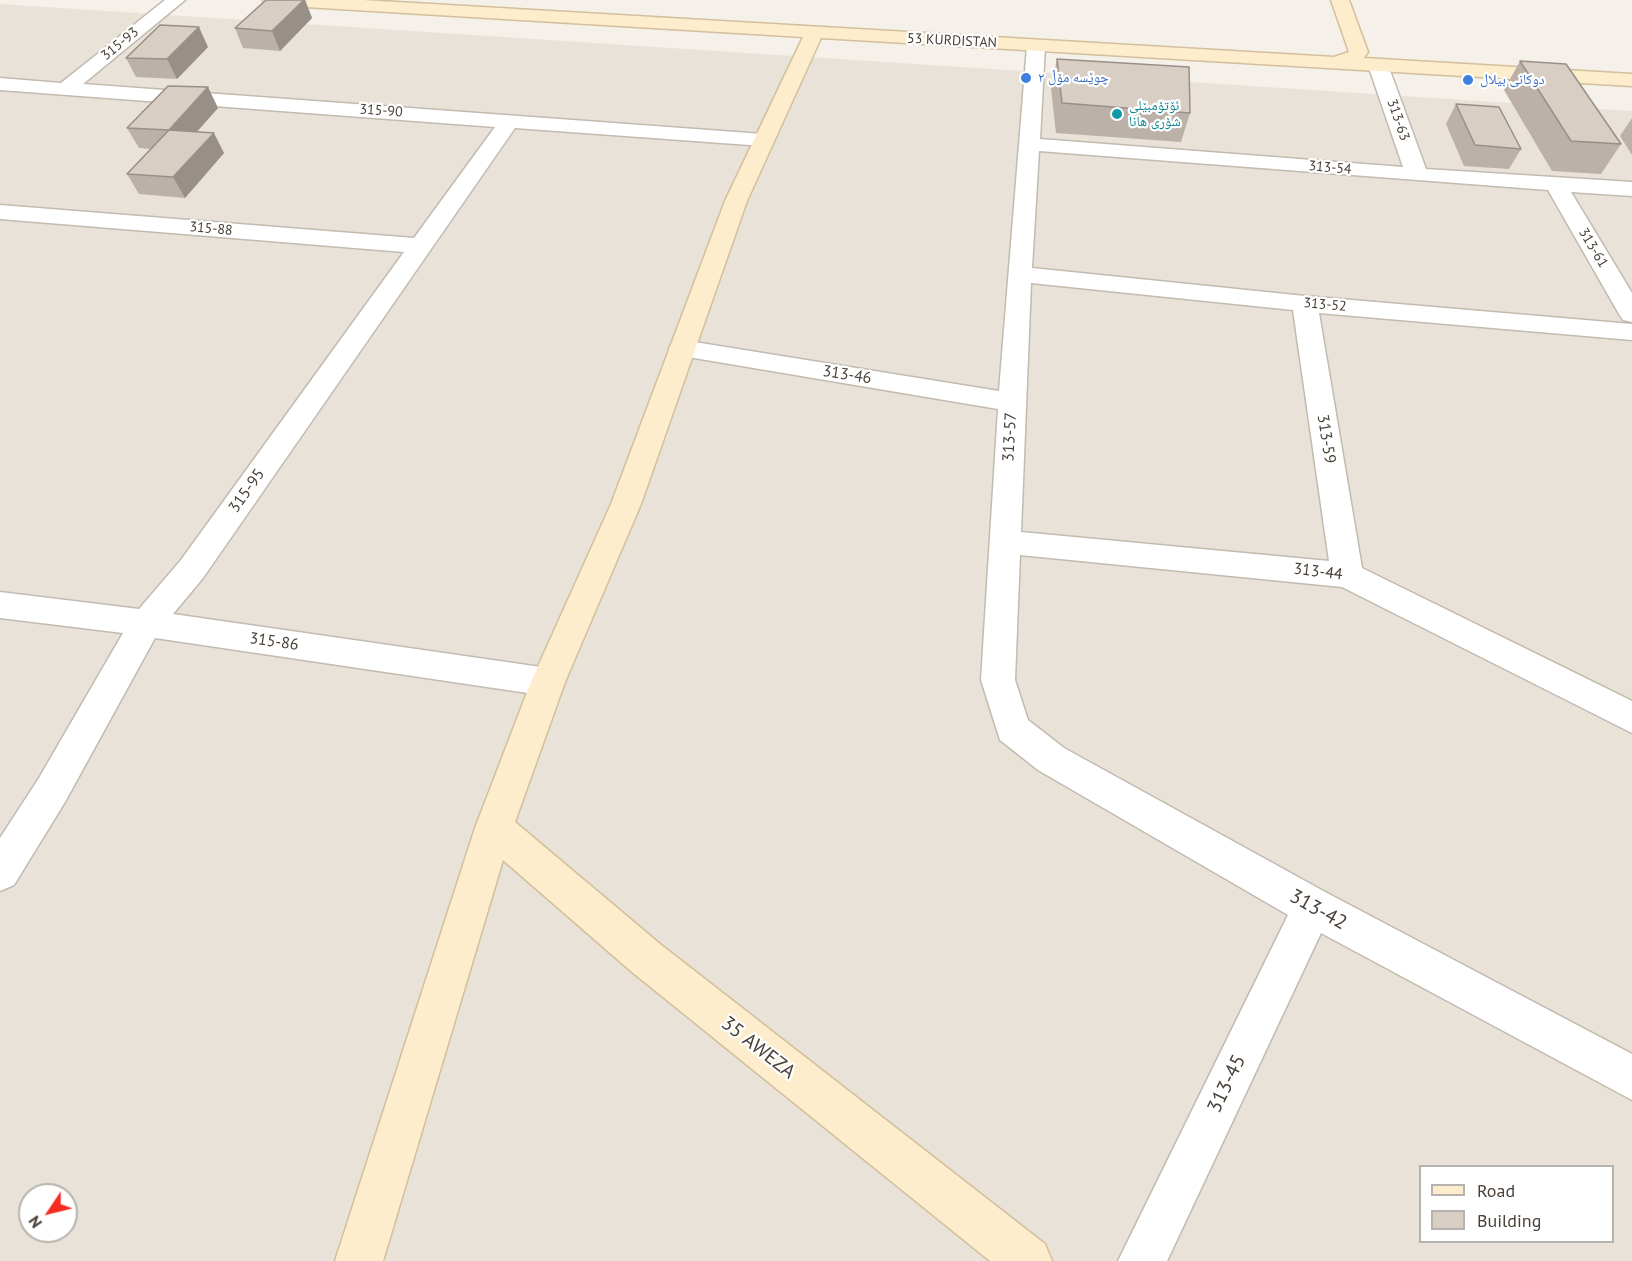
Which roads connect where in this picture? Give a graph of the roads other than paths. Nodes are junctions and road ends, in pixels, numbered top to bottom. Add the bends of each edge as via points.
1 (176, 0) edge
2 (272, 0) edge
3 (1340, 0) edge
4 (1358, 0) edge
5 (350, 2) edge
6 (814, 33) junction
7 (1036, 46) junction
8 (1333, 63) junction
9 (1378, 65) junction
10 (1632, 80) edge
11 (0, 84) edge
12 (64, 89) junction
13 (510, 120) junction
14 (763, 140) junction
15 (1028, 144) junction
16 (1417, 175) junction
17 (1555, 183) junction
18 (1632, 189) edge
19 (0, 212) edge
20 (421, 246) junction
21 (1019, 274) junction
22 (1305, 304) junction
23 (1632, 314) edge
24 (1632, 332) edge
25 (682, 348) junction
26 (1012, 402) junction
27 (1007, 542) junction
28 (1347, 575) junction
29 (0, 605) edge
30 (146, 623) junction
31 (548, 682) junction
32 (1632, 718) edge
33 (1013, 729) joint
34 (494, 828) junction
35 (0, 872) edge
36 (1313, 908) junction
37 (1632, 1078) edge
38 (359, 1261) edge
39 (1028, 1261) edge
40 (1142, 1261) edge

1 - 12 street, 315-93
2 - 5 main road, 53 KURDISTAN
3 - 8 main road via 1359,52 1355,57
4 - 9 main road
5 - 6 main road, 53 KURDISTAN
6 - 7 main road, 53 KURDISTAN
6 - 14 main road
7 - 8 main road, 53 KURDISTAN
7 - 15 street, 313-57
8 - 9 main road, 53 KURDISTAN
9 - 10 main road, 53 KURDISTAN
9 - 16 street, 313-63
11 - 12 street, 315-90
12 - 13 street, 315-90
13 - 14 street, 315-90
13 - 20 street, 315-95
14 - 25 main road via 736,201
15 - 16 street, 313-54
15 - 21 street, 313-57
16 - 17 street, 313-54
17 - 18 street, 313-54
17 - 23 street, 313-61
19 - 20 street, 315-88
20 - 30 street, 315-95 via 192,569
21 - 22 street, 313-52
21 - 26 street, 313-57
22 - 24 street, 313-52
22 - 28 street, 313-59
25 - 26 street, 313-46
25 - 31 main road via 626,504
26 - 27 street, 313-57
27 - 28 street, 313-44
27 - 33 street, 313-57 via 998,680
28 - 32 street, 313-44
29 - 30 street, 315-86
30 - 31 street, 315-86
30 - 35 street, 315-95 via 52,790
31 - 34 main road
33 - 36 street, 313-42 via 1051,759
34 - 38 main road
34 - 39 main road, 35 AWEZA via 646,958
36 - 37 street, 313-42
36 - 40 street, 313-45

